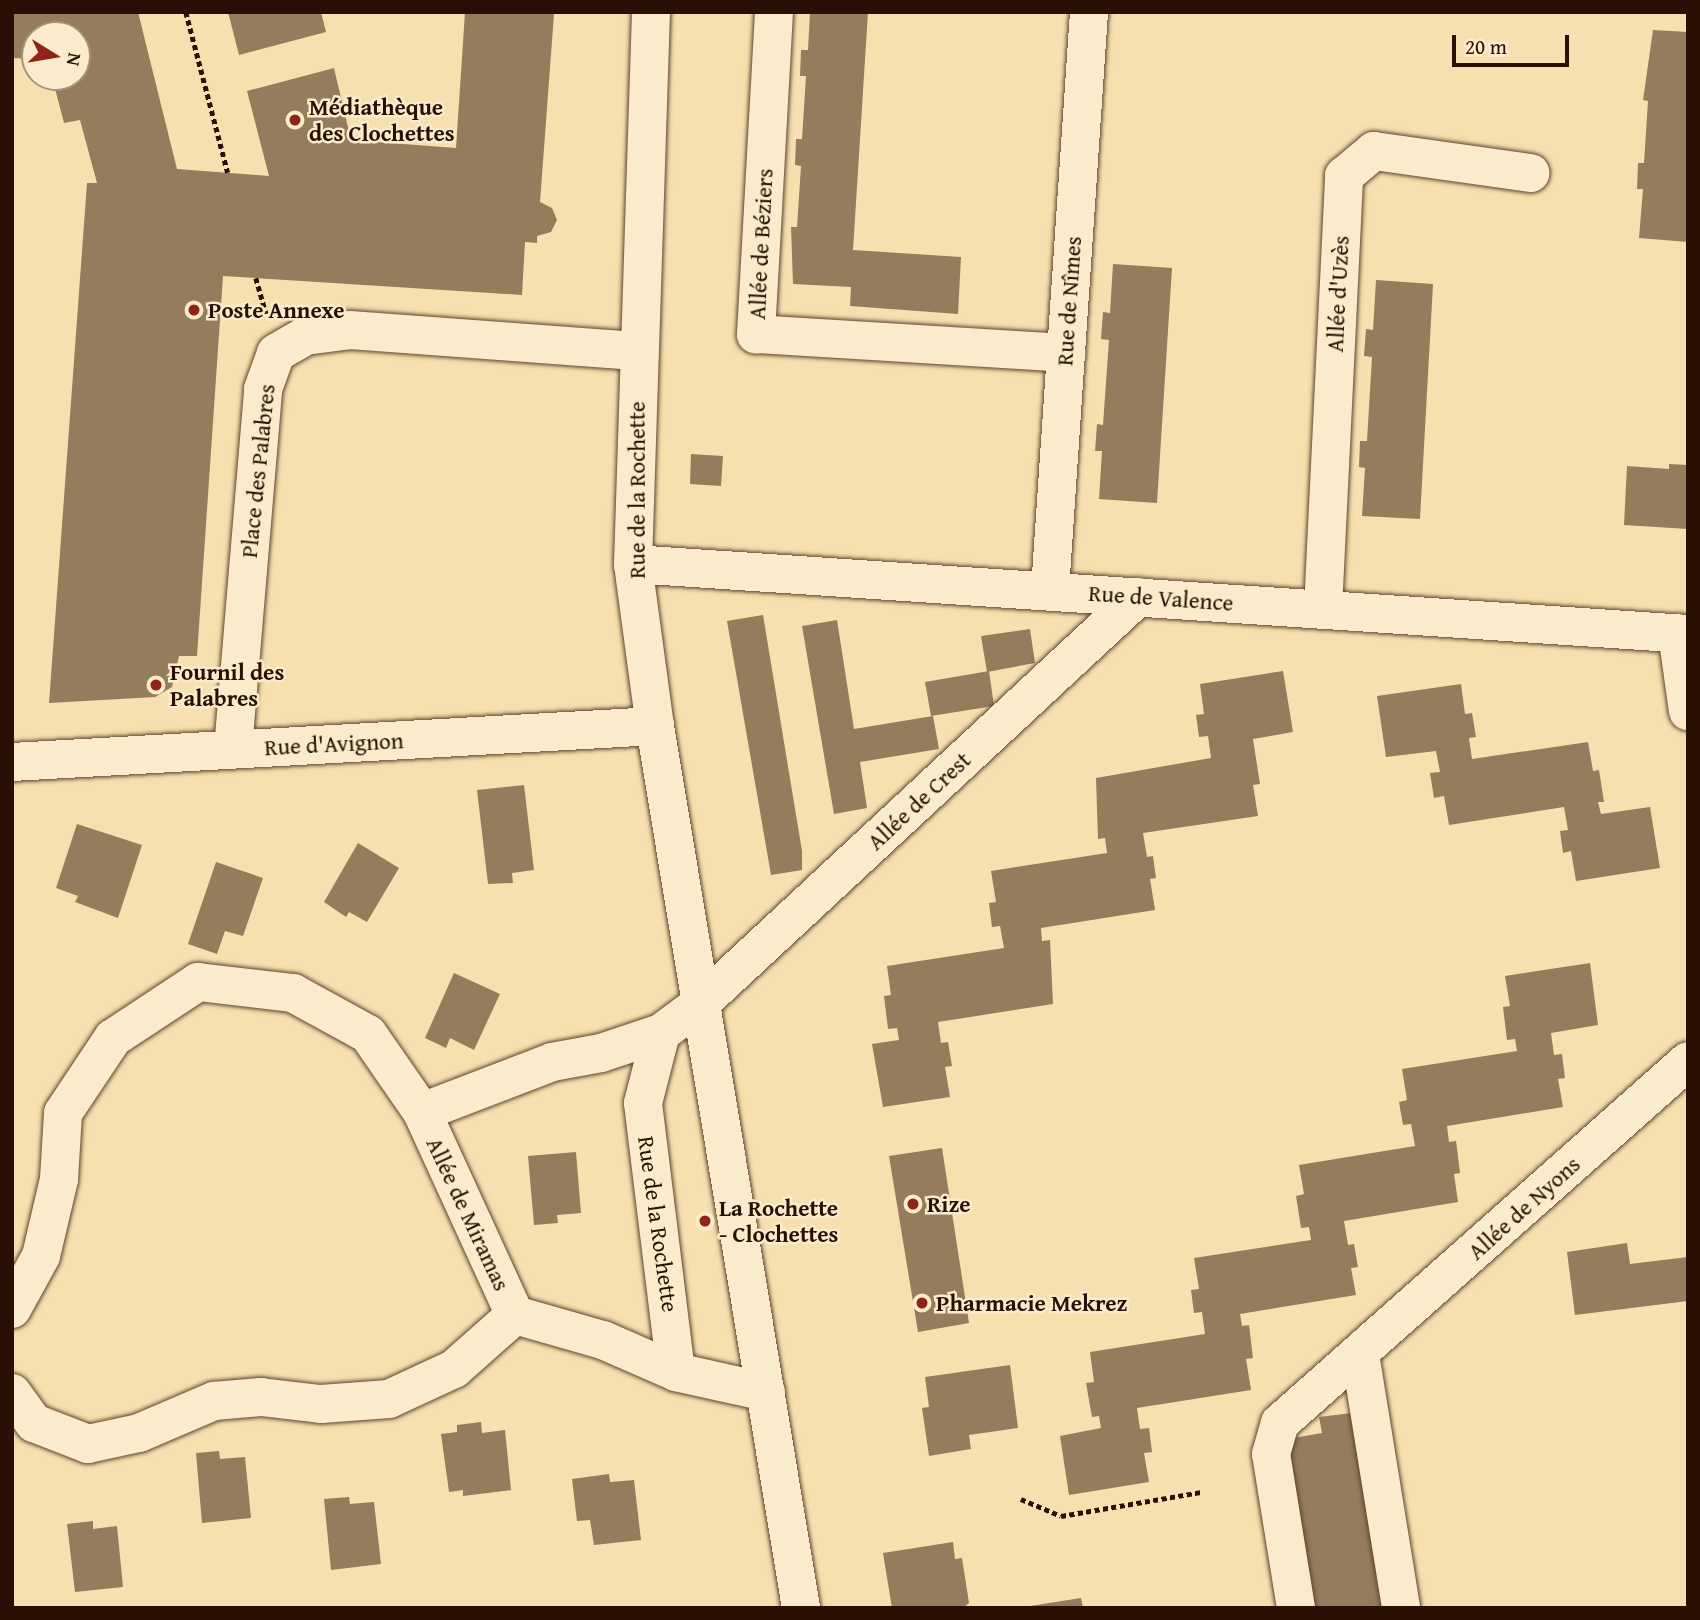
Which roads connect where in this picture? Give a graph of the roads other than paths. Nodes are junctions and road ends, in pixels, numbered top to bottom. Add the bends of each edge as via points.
1 (651, 12) edge
2 (774, 12) edge
3 (1089, 12) edge
4 (1530, 173) dead end
5 (639, 351) junction
6 (1066, 353) junction
7 (634, 564) junction
8 (1050, 590) junction
9 (1138, 597) junction
10 (1323, 609) junction
11 (1682, 634) edge
12 (1688, 711) edge
13 (655, 726) junction
14 (233, 750) junction
15 (12, 762) edge
16 (700, 1004) junction
17 (661, 1033) junction
18 (1688, 1062) edge
19 (422, 1112) junction
20 (12, 1309) edge
21 (515, 1315) junction
22 (1360, 1354) junction
23 (676, 1372) junction
24 (766, 1392) junction
25 (12, 1393) edge
26 (802, 1608) edge
27 (1296, 1608) edge
28 (1401, 1608) edge

1 - 5 street, Rue de la Rochette
2 - 6 street, Allée de Béziers via 757,334
3 - 6 street, Rue de Nîmes
4 - 10 street, Allée d'Uzès via 1374,150 1343,176
5 - 7 street, Rue de la Rochette
5 - 14 street, Place des Palabres via 350,330 305,336 276,353 263,389
6 - 8 street, Rue de Nîmes
7 - 8 street, Rue de Valence
7 - 13 street, Rue de la Rochette
8 - 9 street, Rue de Valence
9 - 10 street, Rue de Valence
9 - 16 street, Allée de Crest
10 - 11 street, Rue de Valence
11 - 12 street
13 - 14 street, Rue d'Avignon
13 - 16 street, Rue de la Rochette
14 - 15 street, Rue d'Avignon
16 - 17 street
16 - 24 street, Rue de la Rochette
17 - 19 street, Allée de Miramas via 601,1053 552,1062
17 - 23 street, Rue de la Rochette via 643,1103
18 - 22 street, Allée de Nyons
19 - 20 street, Allée de Miramas via 368,1034 293,993 198,982 113,1038 63,1113 59,1179 41,1256
19 - 21 street, Allée de Miramas
21 - 23 street, Allée de Miramas via 603,1340
21 - 25 street, Allée de Miramas via 454,1369 389,1399 321,1404 261,1397 214,1401 139,1433 88,1444 34,1423
22 - 27 street, Allée de Nyons via 1280,1423 1271,1454
22 - 28 street
23 - 24 street
24 - 26 street, Rue de la Rochette

